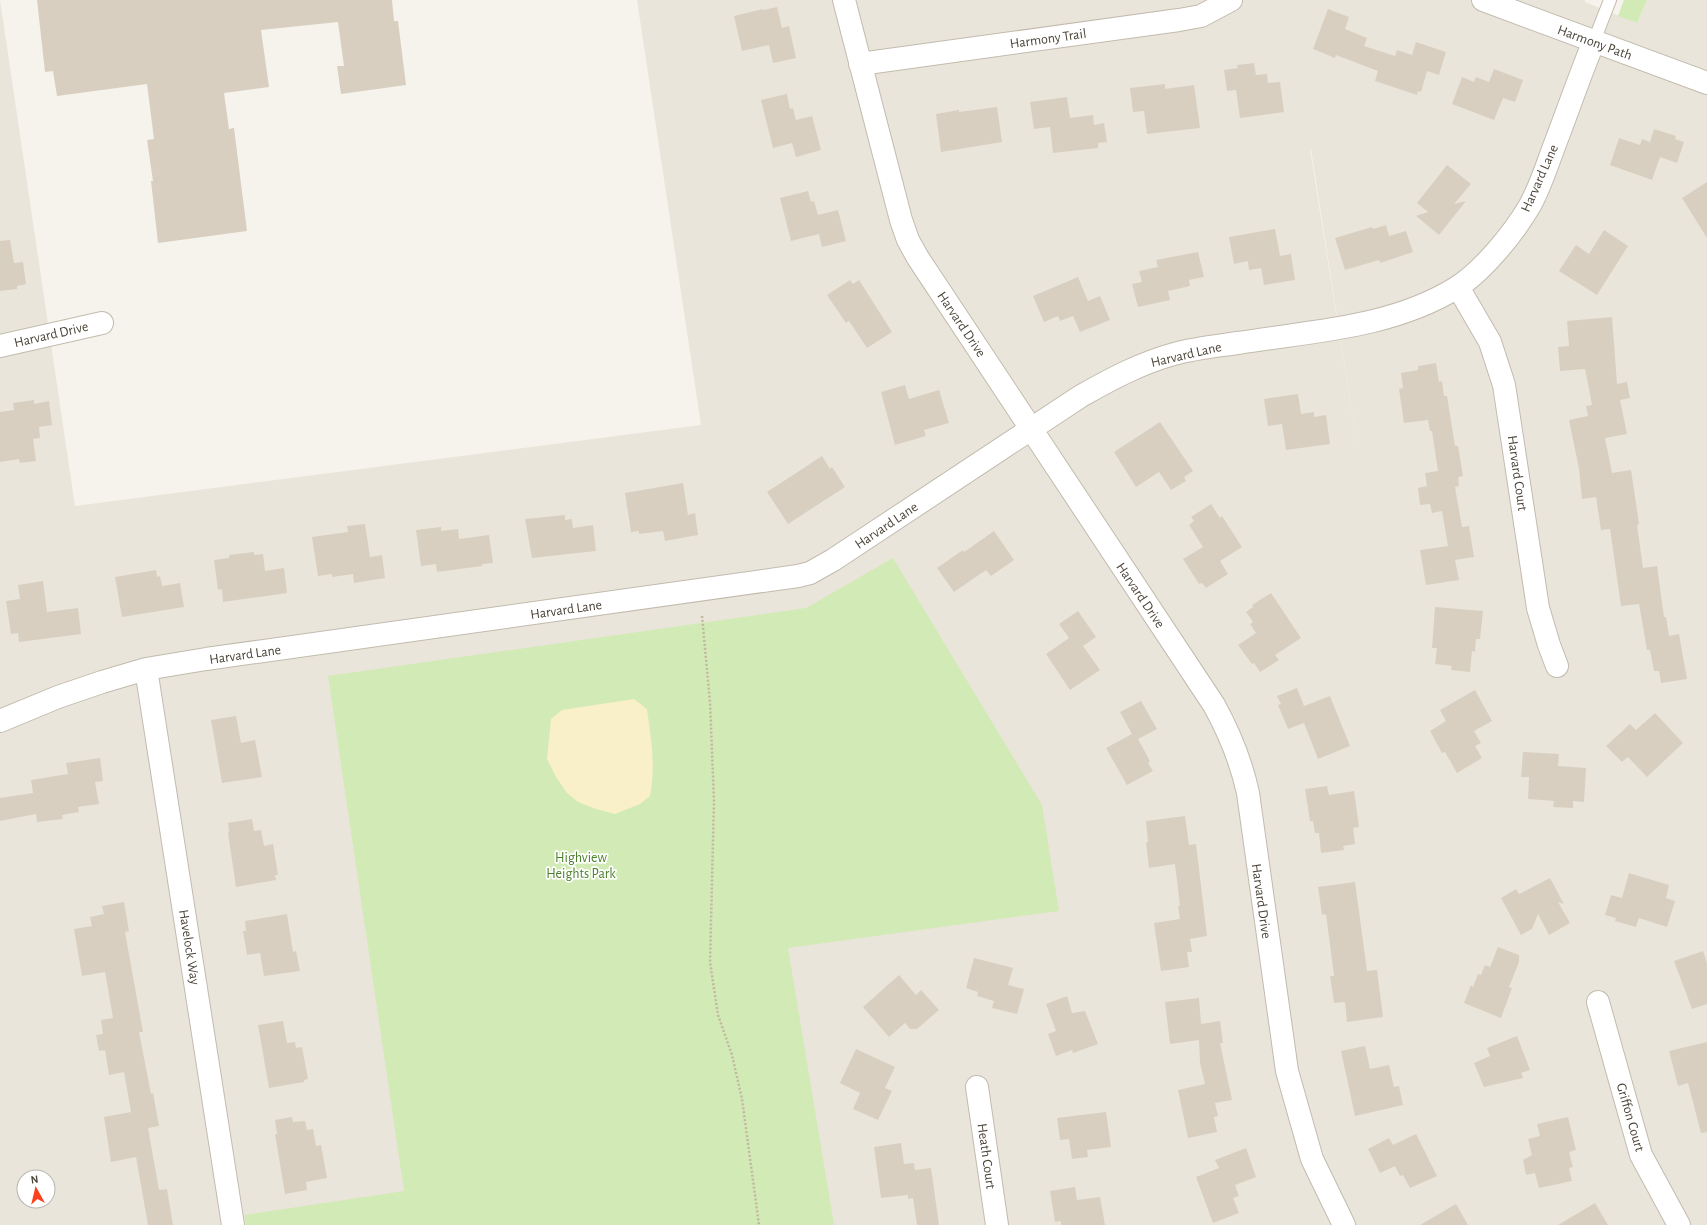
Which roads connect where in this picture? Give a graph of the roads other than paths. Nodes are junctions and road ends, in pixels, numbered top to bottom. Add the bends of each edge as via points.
1 (844, 0) edge
2 (1231, 0) edge
3 (1484, 0) edge
4 (1610, 0) edge
5 (1594, 41) junction
6 (860, 64) junction
7 (1707, 83) edge
8 (1458, 287) junction
9 (102, 322) dead end
10 (0, 346) edge
11 (1031, 429) junction
12 (1557, 666) dead end
13 (146, 669) junction
14 (0, 721) edge
15 (1598, 1002) dead end
16 (977, 1087) dead end
17 (233, 1225) edge
18 (997, 1225) edge
19 (1344, 1225) edge
20 (1679, 1225) edge

1 - 6 street, Harvard Drive
2 - 6 street, Harmony Trail via 1200,16 1179,20
3 - 5 street, Harmony Path
4 - 5 lane
5 - 7 street, Harmony Path
5 - 8 street, Harvard Lane via 1530,206 1498,250
6 - 11 street, Harvard Drive via 908,240
8 - 11 street, Harvard Lane via 1404,313 1372,322 1208,347 1168,356 1111,379
8 - 12 street, Harvard Court via 1490,342 1504,385 1538,608
9 - 10 street, Harvard Drive
11 - 13 street, Harvard Lane via 833,560 798,576
11 - 19 street, Harvard Drive via 1214,705 1236,748 1248,794 1287,1072 1312,1159
13 - 14 street, Harvard Lane via 58,697
13 - 17 street, Havelock Way
15 - 20 street, Griffon Court via 1641,1155
16 - 18 street, Heath Court

